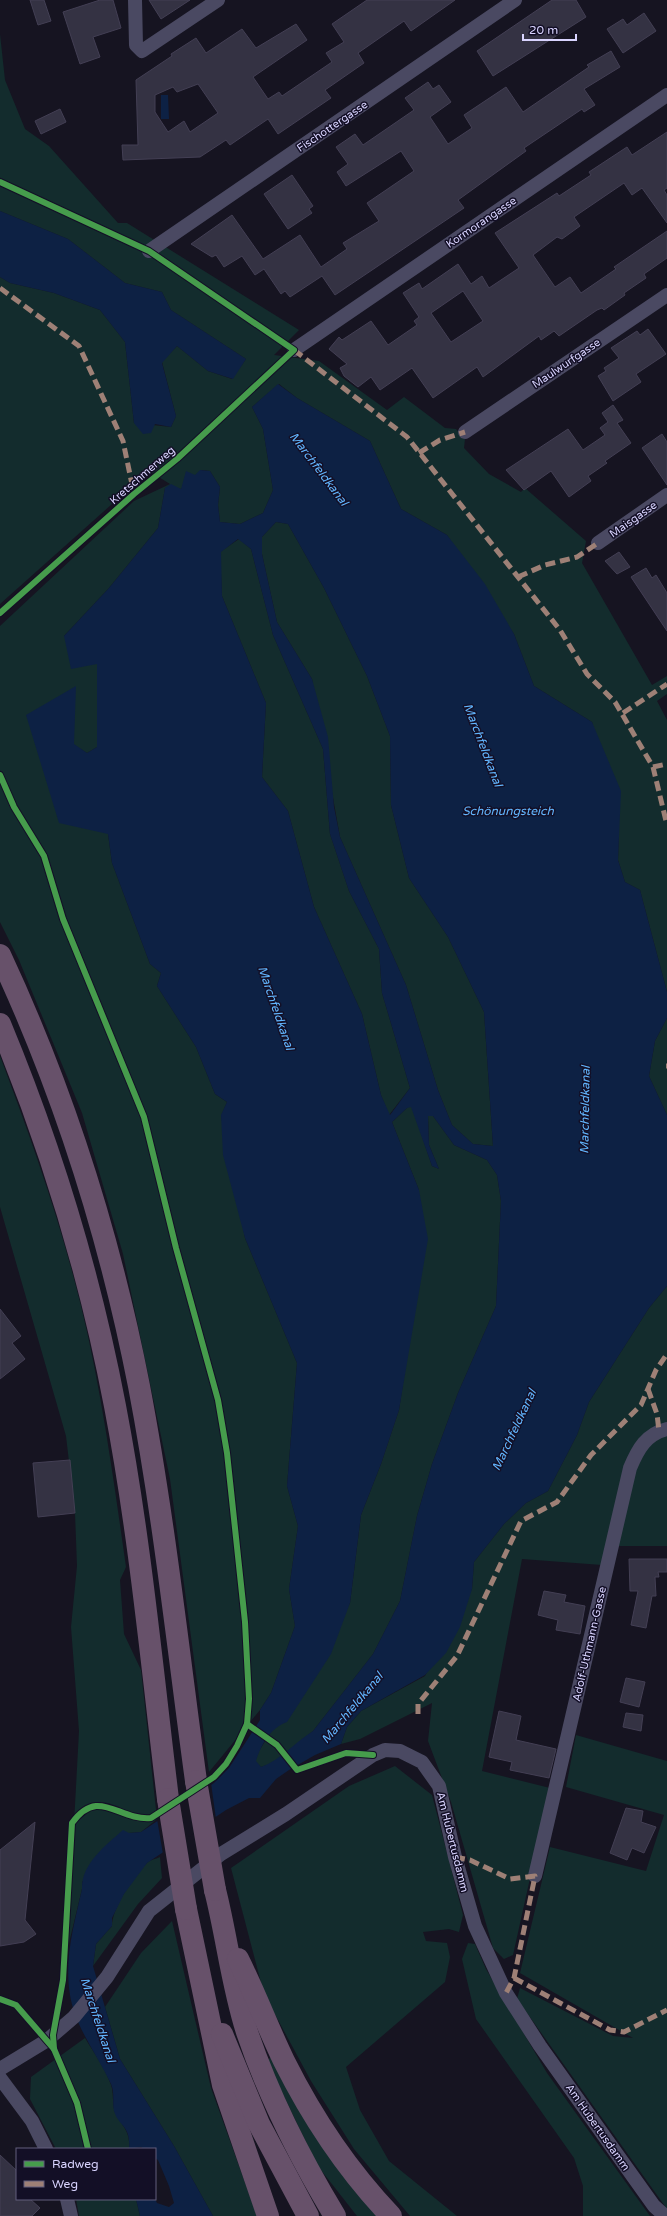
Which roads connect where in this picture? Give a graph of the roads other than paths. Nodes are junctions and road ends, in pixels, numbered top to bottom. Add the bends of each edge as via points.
1 (135, 0) edge
2 (218, 0) edge
3 (515, 0) edge
4 (667, 95) edge
5 (148, 251) dead end
6 (667, 295) edge
7 (294, 350) dead end
8 (465, 432) dead end
9 (667, 495) edge
10 (598, 543) dead end
11 (0, 955) edge
12 (0, 1024) edge
13 (667, 1429) edge
14 (535, 1876) dead end
15 (226, 1934) junction
16 (205, 1992) junction
17 (0, 2069) edge
18 (0, 2078) edge
19 (46, 2148) edge
20 (67, 2200) edge
21 (72, 2216) edge
22 (268, 2216) edge
23 (308, 2216) edge
24 (336, 2216) edge
25 (391, 2216) edge
26 (665, 2216) edge

1 - 2 street via 136,45 142,51
3 - 5 street, Fischottergasse
4 - 7 street, Kormorangasse
6 - 8 street, Maulwurfgasse
9 - 10 street, Maisgasse
11 - 15 highway, bridge via 50,1072 78,1153 102,1229 122,1308 158,1493 196,1781 215,1890
12 - 16 highway, bridge via 29,1097 59,1185 88,1286 107,1366 135,1534 168,1799 186,1909
13 - 14 street, Adolf-Uthmann-Gasse via 646,1439 630,1468
15 - 24 highway via 236,1991 247,2031 264,2076 298,2151
15 - 25 highway via 284,2061 303,2096 340,2153
16 - 22 highway via 211,2035 223,2085
16 - 23 highway via 259,2124
17 - 26 street, Am Hubertusdamm via 46,2041 74,2017 107,1977 149,1911 221,1854 286,1814 372,1755 385,1750 400,1751 422,1762 439,1786 455,1857 475,1926 506,1993 540,2046 614,2150 654,2206
18 - 19 street via 32,2121
20 - 21 street

